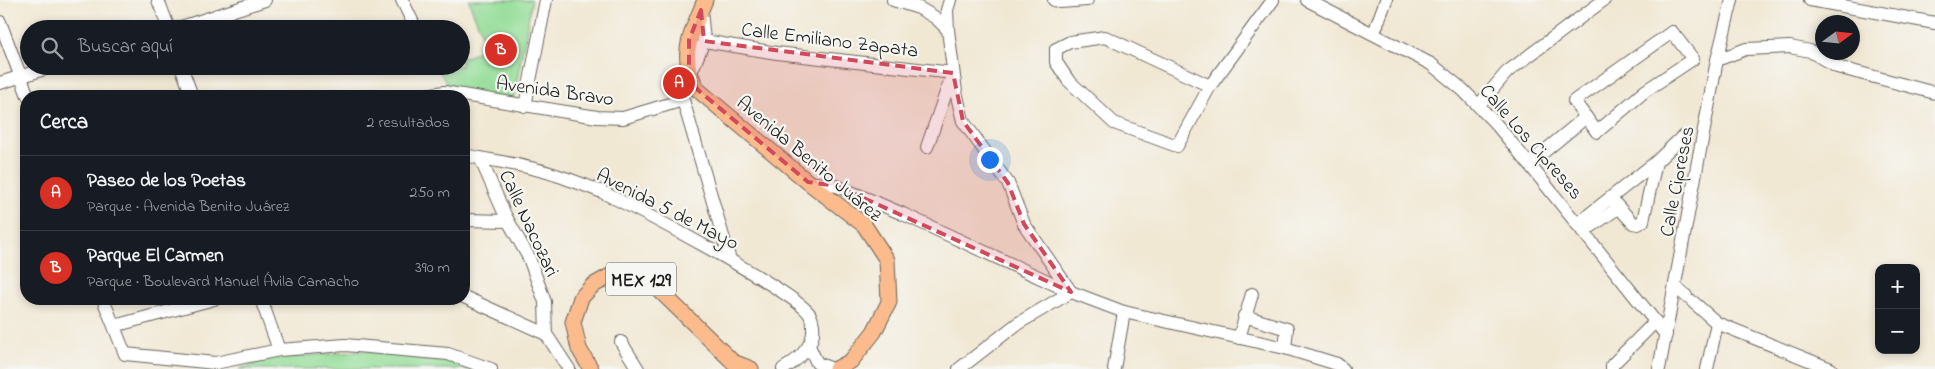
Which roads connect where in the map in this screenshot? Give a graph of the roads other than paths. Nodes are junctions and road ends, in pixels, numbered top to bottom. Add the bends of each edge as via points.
1 (158, 0) edge
2 (265, 0) edge
3 (402, 0) edge
4 (539, 0) edge
5 (546, 0) edge
6 (893, 0) edge
7 (950, 0) edge
8 (1054, 0) edge
9 (1087, 0) edge
10 (1273, 0) edge
11 (1307, 0) edge
12 (1386, 0) edge
13 (1604, 0) edge
14 (1732, 0) edge
15 (1810, 0) edge
16 (919, 4) edge
17 (703, 5) edge
18 (217, 16) junction
19 (166, 20) edge
20 (204, 20) edge
21 (219, 20) edge
22 (412, 20) edge
23 (0, 22) edge
24 (1935, 23) edge
25 (948, 30) junction
26 (1374, 33) junction
27 (535, 39) junction
28 (704, 41) junction
29 (1717, 60) junction
30 (20, 73) edge
31 (24, 75) edge
32 (185, 75) edge
33 (21, 76) junction
34 (689, 76) junction
35 (953, 76) junction
36 (0, 83) edge
37 (1210, 86) junction
38 (26, 90) edge
39 (190, 90) edge
40 (1935, 93) edge
41 (470, 96) edge
42 (522, 105) junction
43 (1479, 105) junction
44 (1586, 117) junction
45 (1682, 137) dead end
46 (927, 147) dead end
47 (470, 156) edge
48 (480, 158) junction
49 (1656, 162) junction
50 (1529, 164) junction
51 (808, 182) junction
52 (1614, 204) junction
53 (470, 218) edge
54 (507, 219) junction
55 (1580, 228) junction
56 (730, 260) junction
57 (1675, 286) junction
58 (1071, 292) junction
59 (1252, 294) dead end
60 (470, 300) edge
61 (106, 305) edge
62 (192, 305) edge
63 (263, 305) edge
64 (1124, 312) junction
65 (1244, 316) junction
66 (1655, 322) junction
67 (1716, 323) junction
68 (114, 326) junction
69 (546, 334) junction
70 (1666, 335) junction
71 (1239, 338) junction
72 (621, 342) dead end
73 (809, 346) junction
74 (1285, 348) junction
75 (279, 350) junction
76 (216, 366) edge
77 (491, 369) edge
78 (569, 369) edge
79 (591, 369) edge
80 (638, 369) edge
81 (752, 369) edge
82 (782, 369) edge
83 (834, 369) edge
84 (960, 369) edge
85 (1114, 369) edge
86 (1343, 369) edge
87 (1612, 369) edge
88 (1659, 369) edge
89 (1707, 369) edge
90 (1831, 369) edge

1 - 19 street
2 - 18 street
3 - 22 street
4 - 27 street
5 - 27 street
6 - 16 street
7 - 25 street
8 - 9 street
10 - 37 street
11 - 26 street, Calle Los Cipreses
12 - 26 street
13 - 43 street via 1507,72
14 - 29 street, Calle Cipreses
15 - 24 street
16 - 25 street
17 - 28 street
17 - 34 main road via 689,40
18 - 20 street
18 - 21 street
23 - 30 street
25 - 35 street
26 - 43 street, Calle Los Cipreses via 1431,64
27 - 42 street
28 - 34 street
28 - 35 street, Calle Emiliano Zapata via 777,54
29 - 40 street via 1746,49 1790,47 1810,51 1837,67
29 - 57 street, Calle Cipreses
31 - 33 street
32 - 39 street
33 - 36 street
33 - 38 street
34 - 51 main road, Avenida Benito Juárez via 698,90
35 - 46 street
35 - 58 street via 963,122 1008,182 1024,224
37 - 37 street via 1105,37 1070,42 1056,49 1056,62 1068,80 1114,123 1176,146
41 - 42 street, Avenida Bravo
42 - 56 street, Avenida Bravo via 623,118 683,100
43 - 50 street, Calle Los Cipreses
44 - 44 street via 1574,101 1672,32 1693,59 1645,91 1597,132
44 - 50 street
45 - 49 street
47 - 48 street, Avenida 5 de Mayo
48 - 54 street, Calle Nacozari
48 - 56 street, Avenida 5 de Mayo via 555,174 603,193
49 - 52 street
49 - 52 street via 1644,221 1634,223
50 - 55 street, Calle Los Cipreses
51 - 58 street via 837,186 854,193
51 - 83 main road, Avenida Benito Juárez via 864,225 887,260 889,302 874,332 851,361
52 - 55 street
53 - 54 street
54 - 69 street, Calle Nacozari via 529,258 545,302
55 - 66 street, Calle Los Cipreses
56 - 73 street, Avenida 5 de Mayo via 806,308 813,336
57 - 67 street
57 - 70 street, Calle Cipreses
58 - 64 street
58 - 84 street via 1017,324
59 - 65 street
60 - 69 street
61 - 68 street
62 - 68 street
63 - 75 street
64 - 71 street
64 - 85 street
65 - 71 street
65 - 74 street via 1287,329
66 - 70 street, Calle Los Cipreses
66 - 87 street via 1633,342
67 - 89 street
67 - 90 street
68 - 76 street via 125,354
69 - 78 street
70 - 88 street, Calle Cipreses
71 - 74 street
72 - 80 street
73 - 82 street
73 - 83 street via 817,363
74 - 86 street via 1337,364
75 - 76 street
75 - 77 street via 344,345 448,354
79 - 81 main road, MEX 129 via 579,349 573,322 581,298 592,286 608,277 632,275 654,285 733,362

